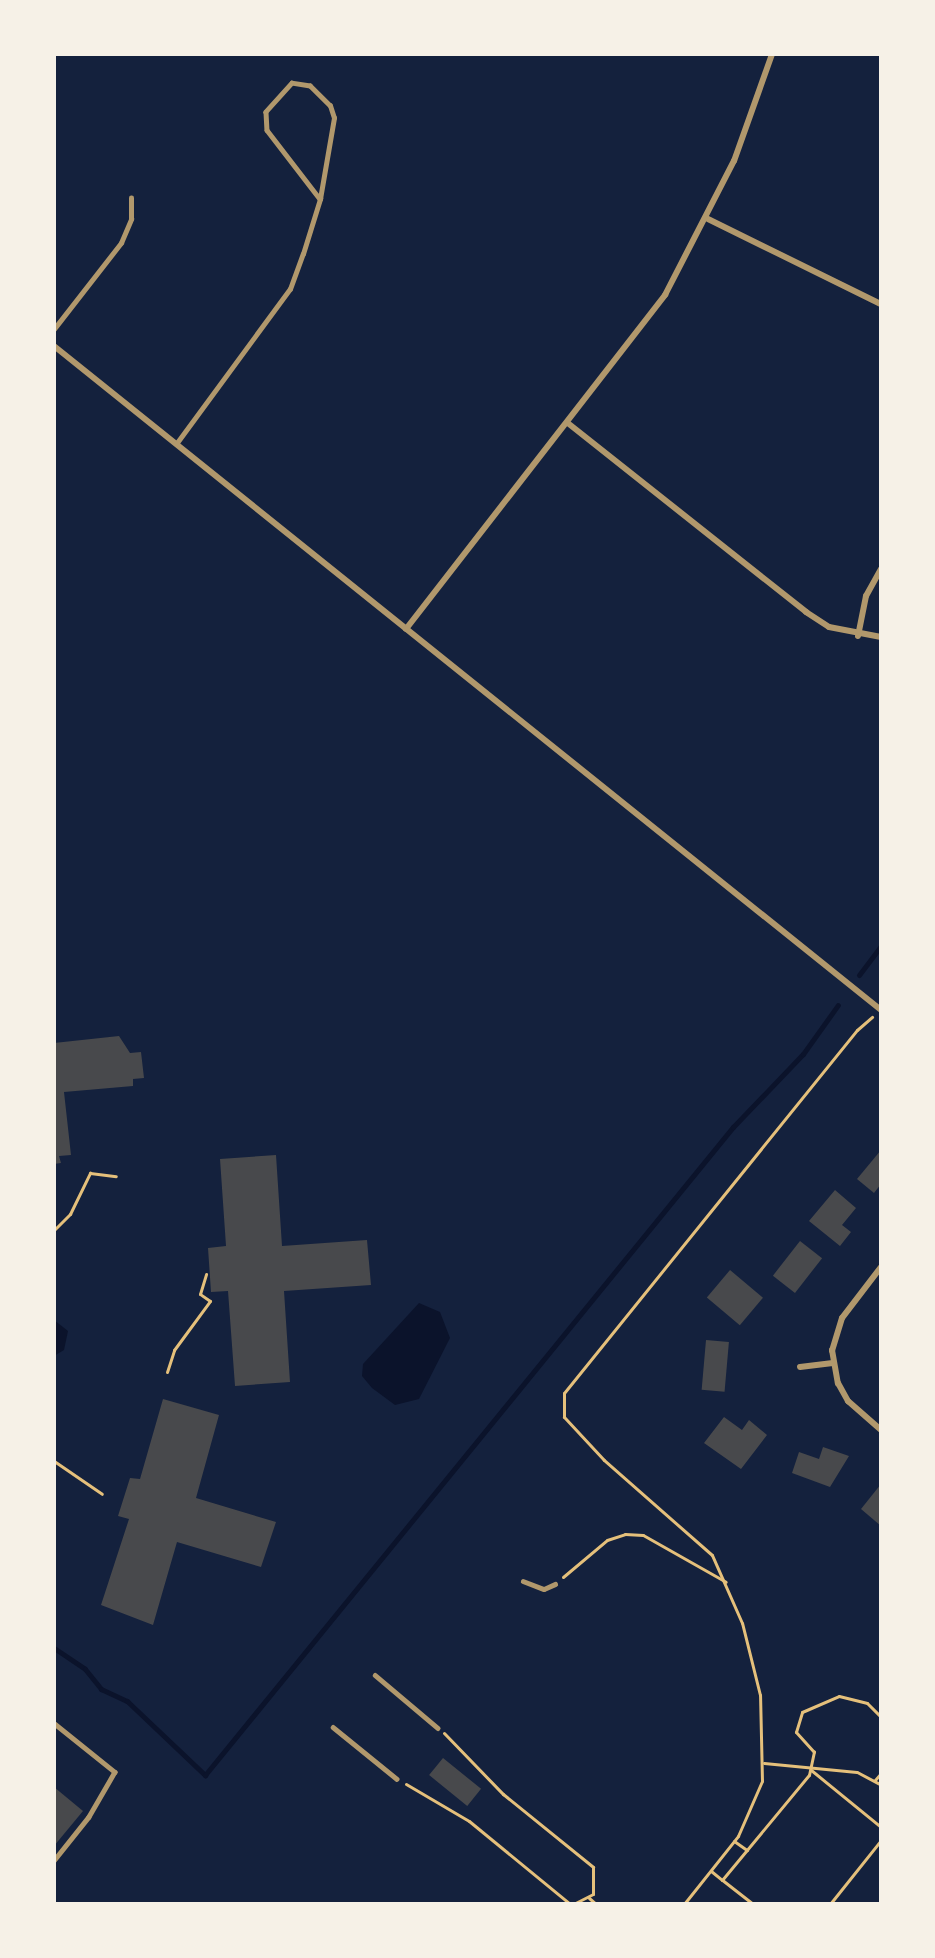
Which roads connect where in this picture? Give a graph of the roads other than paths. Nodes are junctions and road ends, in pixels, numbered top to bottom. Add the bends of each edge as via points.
1 (764, 54) edge
2 (772, 55) edge
3 (131, 198) dead end
4 (320, 199) junction
5 (708, 219) junction
6 (881, 304) edge
7 (54, 329) edge
8 (54, 345) edge
9 (569, 424) junction
10 (176, 444) junction
11 (881, 569) edge
12 (406, 629) junction
13 (858, 636) junction
14 (881, 637) edge
15 (881, 1010) edge
16 (881, 1267) edge
17 (833, 1363) junction
18 (800, 1367) dead end
19 (881, 1430) edge
20 (523, 1581) dead end
21 (555, 1584) road end
22 (375, 1676) dead end
23 (54, 1723) edge
24 (333, 1727) dead end
25 (438, 1728) road end
26 (397, 1779) road end
27 (54, 1861) edge

1 - 2 street
2 - 5 street
3 - 7 lane via 131,219 121,243
4 - 4 lane via 334,118 330,106 310,86 292,83 266,112 267,130
4 - 10 lane via 290,289
5 - 6 street
5 - 9 street via 665,295
8 - 10 street
9 - 12 street
9 - 13 street via 806,612
10 - 12 street
11 - 13 street via 866,596
12 - 15 street
13 - 14 street
16 - 17 street via 842,1318
17 - 18 street
17 - 19 street via 848,1401
20 - 21 lane via 543,1589
22 - 25 lane
23 - 27 lane via 115,1772 89,1817
24 - 26 lane

